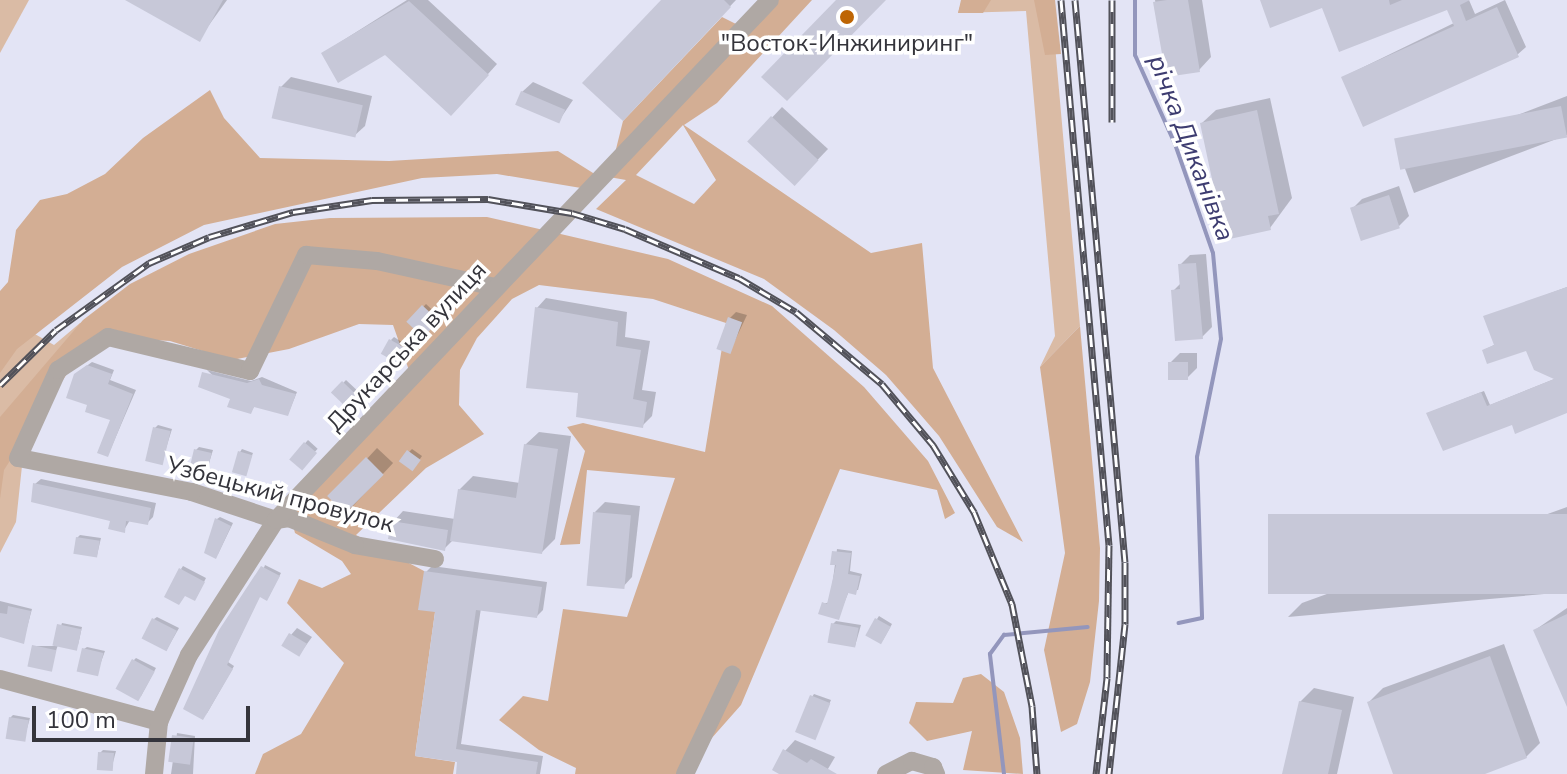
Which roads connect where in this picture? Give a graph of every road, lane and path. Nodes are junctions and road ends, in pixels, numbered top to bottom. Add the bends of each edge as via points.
1 (770, 0) edge
2 (495, 287) junction
3 (276, 520) junction
4 (435, 559) dead end
5 (732, 675) dead end
6 (0, 679) edge
7 (159, 722) junction
8 (154, 774) edge
9 (685, 774) edge
10 (886, 774) edge
11 (936, 774) edge

1 - 2 street, Друкарська вулиця via 572,213
2 - 3 street, Друкарська вулиця
2 - 3 street, Узбецький провулок via 377,261 306,255 250,371 108,337 58,370 18,458 192,492
3 - 4 street, Узбецький провулок via 289,518 355,545
3 - 7 street, Друкарська вулиця via 227,588
5 - 9 street
6 - 7 street
7 - 8 street, Друкарська вулиця
10 - 11 street via 912,761 933,767

